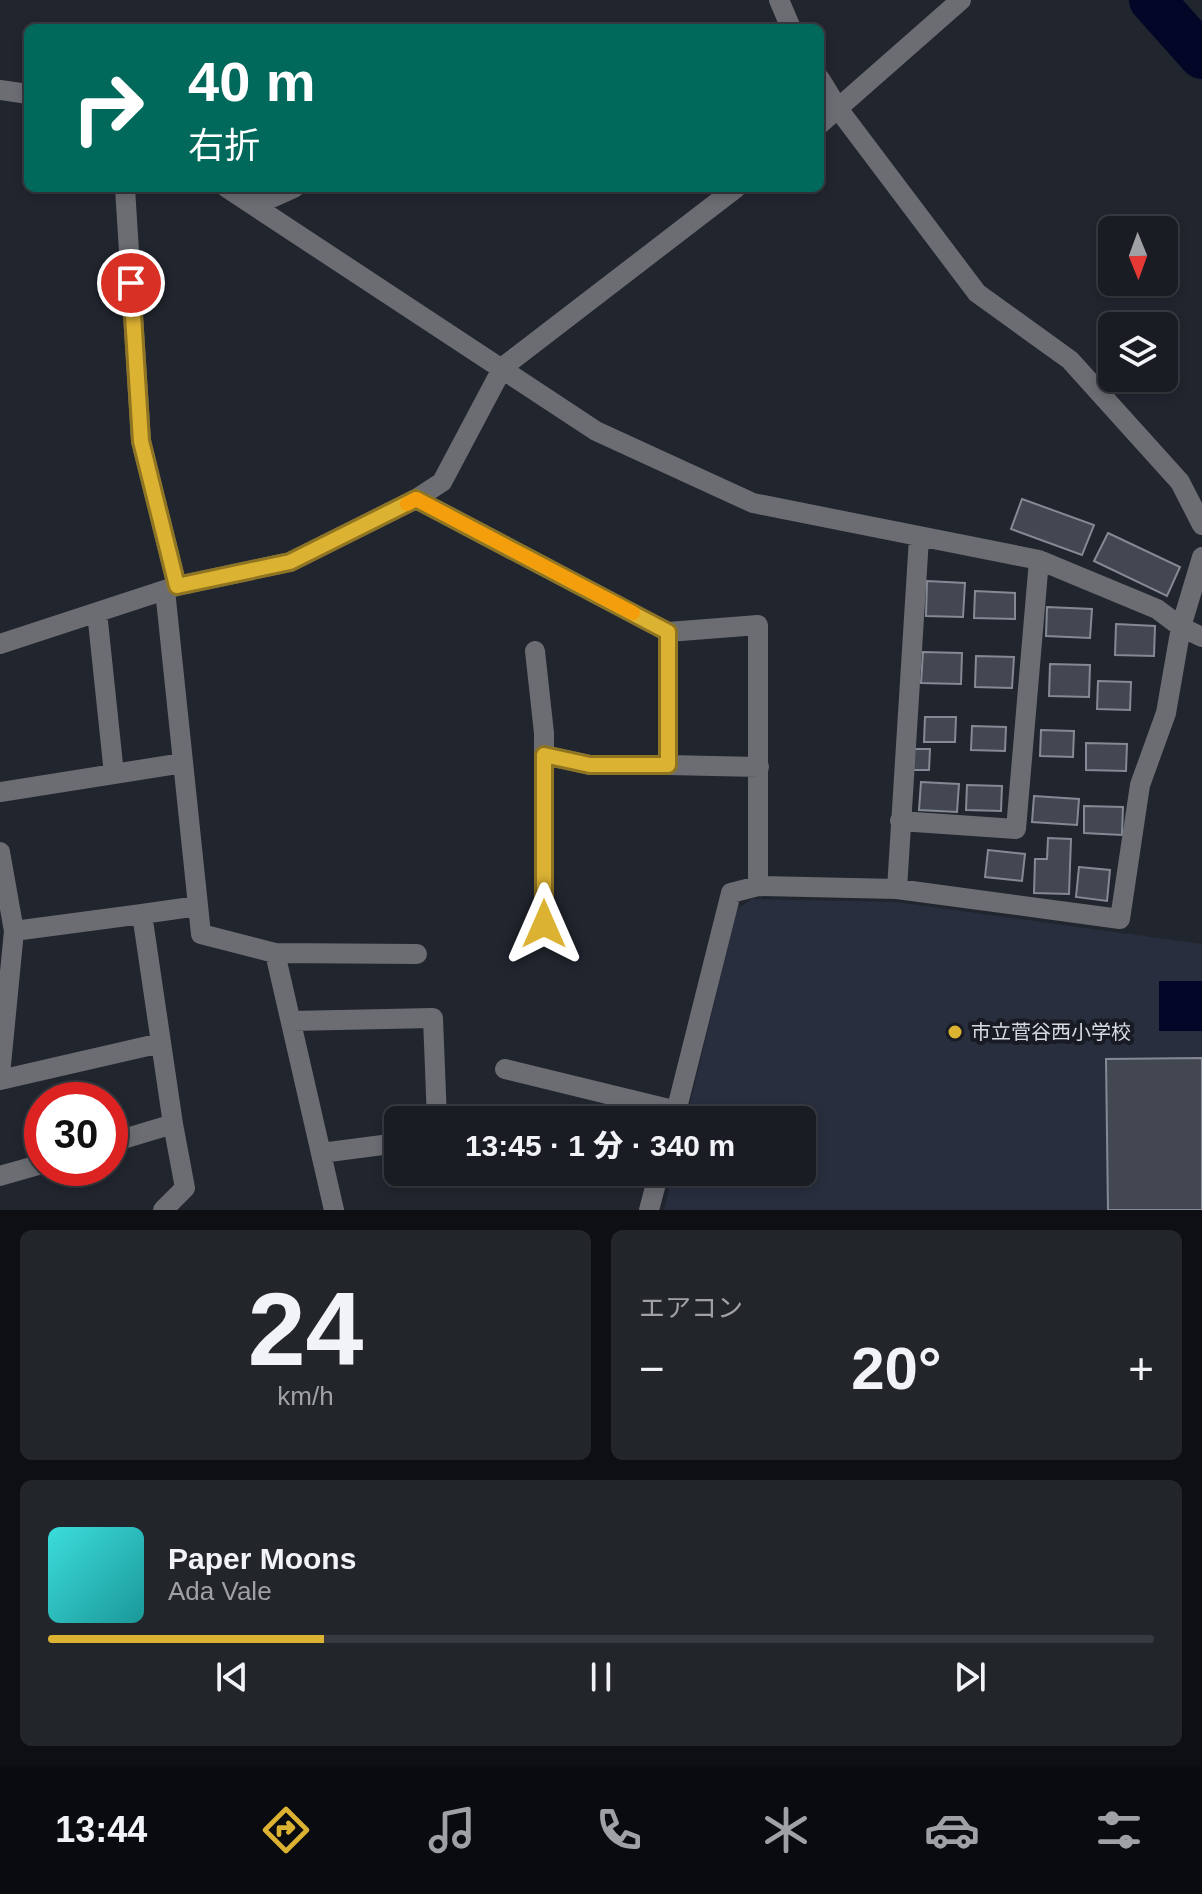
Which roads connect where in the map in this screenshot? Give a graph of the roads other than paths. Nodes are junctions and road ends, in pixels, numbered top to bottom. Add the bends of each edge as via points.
1 (779, 0) edge
2 (961, 0) edge
3 (789, 24) edge
4 (824, 86) edge
5 (0, 90) edge
6 (24, 93) edge
7 (839, 110) junction
8 (824, 121) edge
9 (125, 192) edge
10 (233, 192) edge
11 (285, 192) edge
12 (731, 192) edge
13 (254, 206) junction
14 (503, 367) junction
15 (416, 499) junction
16 (1202, 525) edge
17 (919, 538) junction
18 (1202, 557) edge
19 (1039, 560) junction
20 (171, 588) junction
21 (97, 612) junction
22 (1181, 627) junction
23 (668, 632) junction
24 (1202, 637) edge
25 (0, 644) edge
26 (535, 651) dead end
27 (544, 755) junction
28 (183, 763) junction
29 (668, 765) junction
30 (759, 767) junction
31 (114, 774) junction
32 (0, 792) edge
33 (900, 821) junction
34 (0, 852) edge
35 (758, 886) junction
36 (897, 889) junction
37 (198, 906) junction
38 (142, 914) junction
39 (544, 924) dead end
40 (14, 931) junction
41 (275, 953) junction
42 (417, 954) dead end
43 (291, 1021) junction
44 (161, 1043) junction
45 (505, 1069) dead end
46 (0, 1078) edge
47 (436, 1106) edge
48 (643, 1106) edge
49 (678, 1106) edge
50 (173, 1124) junction
51 (128, 1138) edge
52 (384, 1145) edge
53 (321, 1153) junction
54 (24, 1169) edge
55 (0, 1176) edge
56 (655, 1186) edge
57 (163, 1210) edge
58 (334, 1210) edge
59 (649, 1210) edge

1 - 3 street
2 - 7 street
4 - 7 street
5 - 6 street
7 - 8 street
7 - 16 street via 977,293 1070,360 1180,482
9 - 20 street via 141,441
10 - 13 street
11 - 13 street
12 - 14 street
13 - 14 street
14 - 15 street via 442,482
14 - 17 street via 596,431 753,503
15 - 20 street via 290,562
15 - 23 street
17 - 19 street
17 - 33 street
18 - 22 street
19 - 22 street via 1157,609
19 - 33 street via 1016,829
20 - 21 street
20 - 28 street
21 - 25 street
21 - 31 street
22 - 24 street
22 - 36 street via 1166,713 1140,785 1120,919
23 - 29 street
23 - 30 street via 758,625
26 - 27 street
27 - 29 street via 590,765
27 - 39 street
28 - 31 street
28 - 37 street
29 - 30 street
30 - 35 street
31 - 32 street
33 - 36 street
34 - 40 street
35 - 36 street
35 - 49 street via 731,893
37 - 38 street
37 - 41 street via 201,934
38 - 40 street
38 - 44 street
40 - 46 street
41 - 42 street
41 - 43 street
43 - 47 street via 433,1018
43 - 53 street
44 - 46 street
44 - 50 street
45 - 48 street
50 - 51 street
50 - 57 street via 185,1188
52 - 53 street
53 - 58 street
54 - 55 street
56 - 59 street

